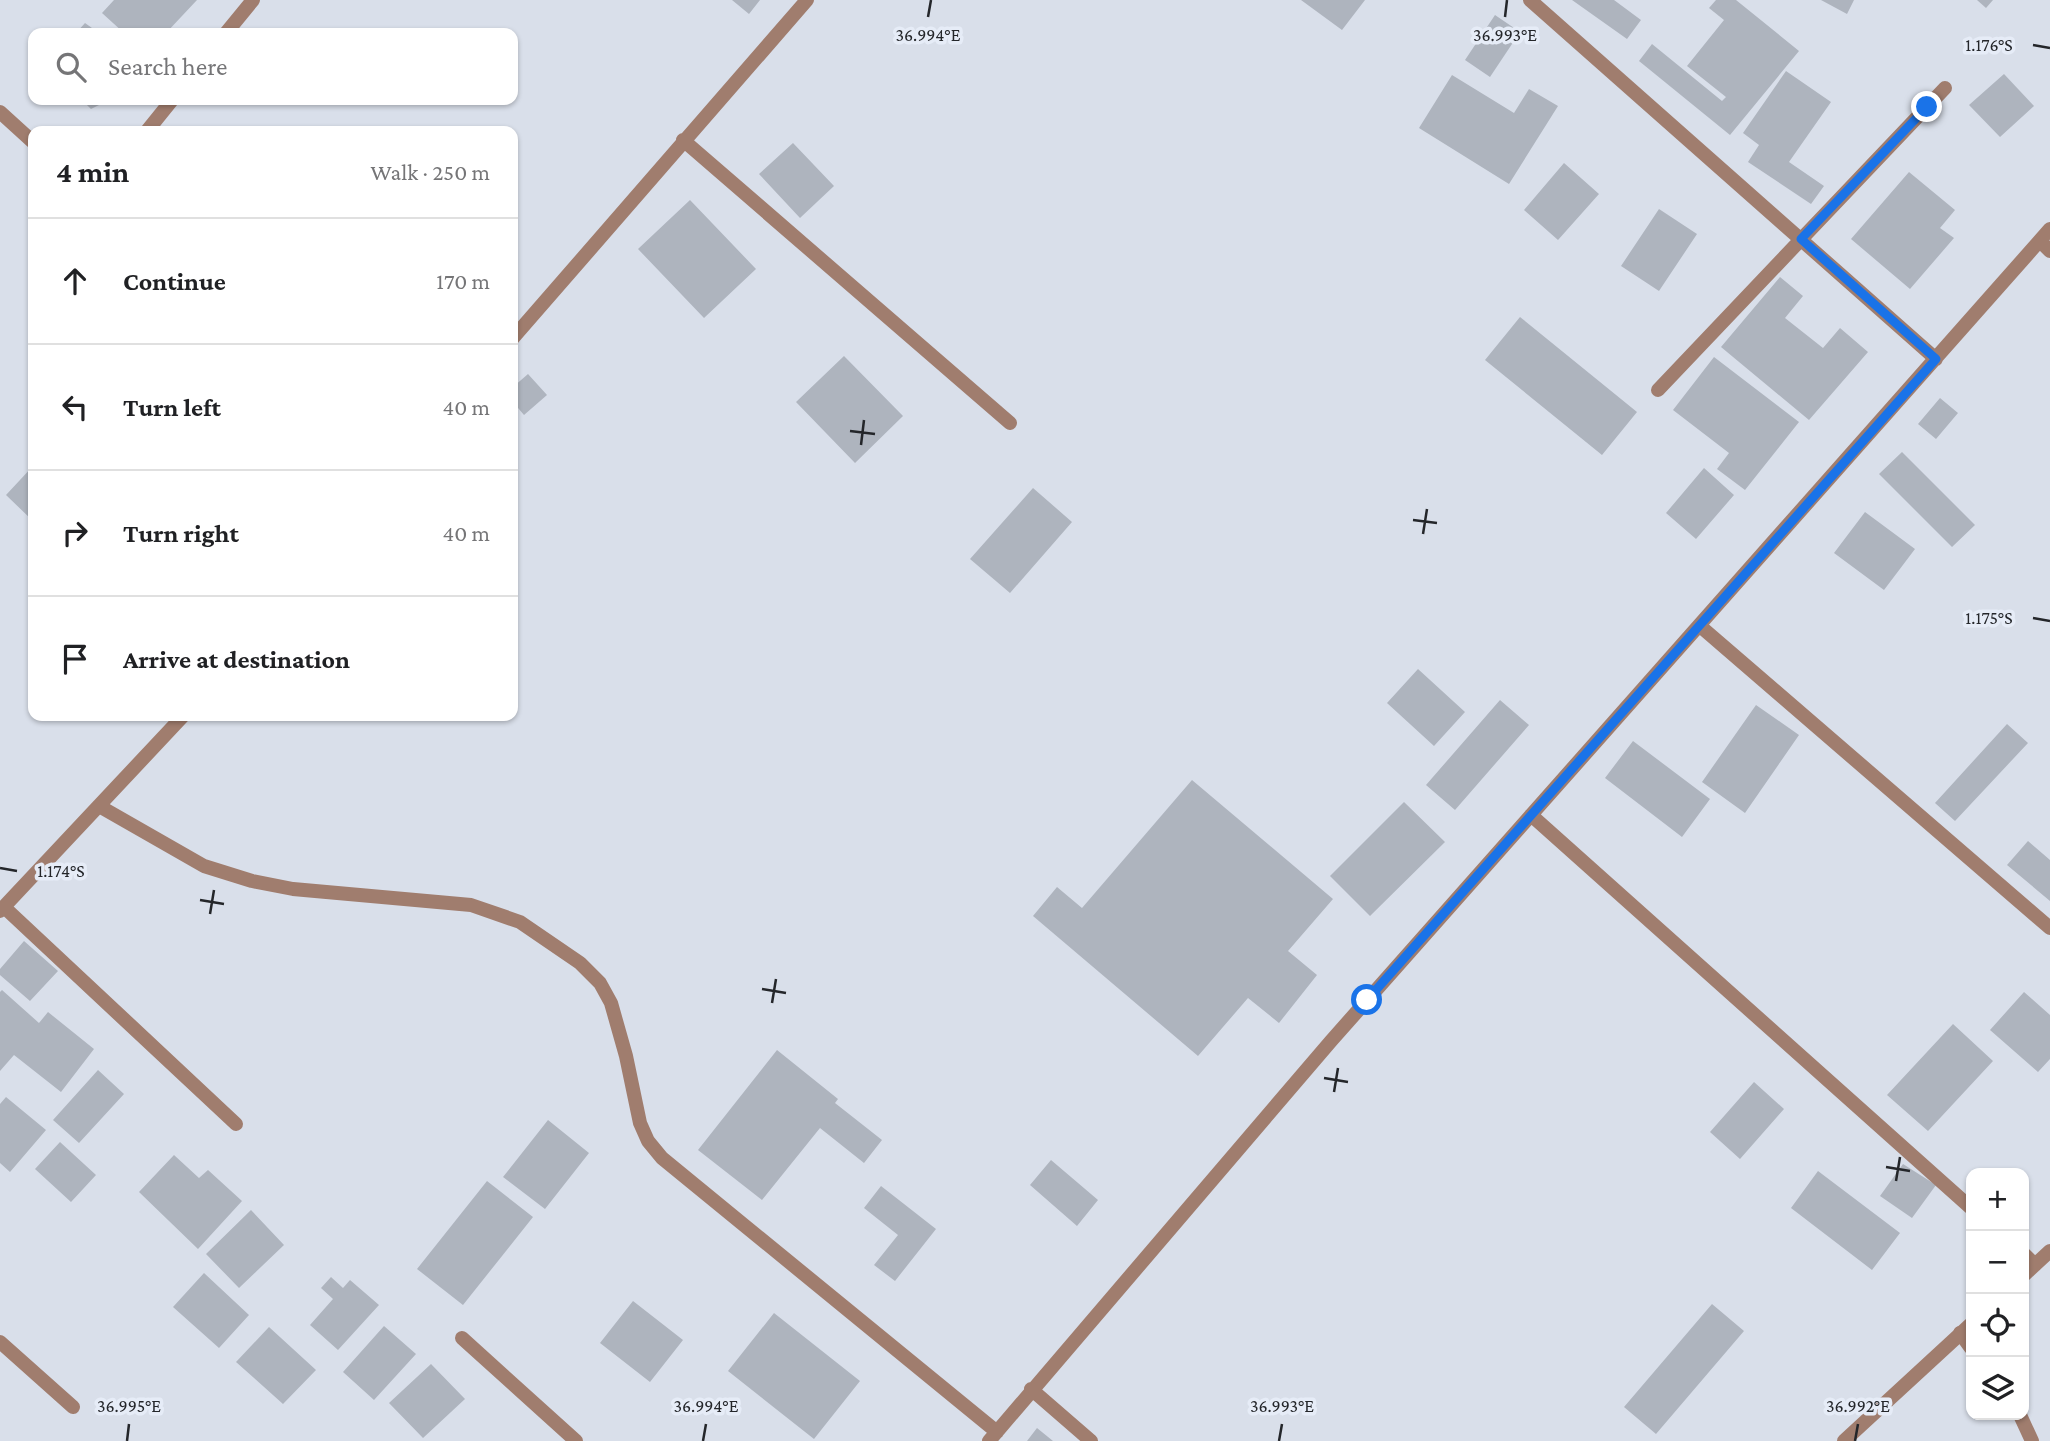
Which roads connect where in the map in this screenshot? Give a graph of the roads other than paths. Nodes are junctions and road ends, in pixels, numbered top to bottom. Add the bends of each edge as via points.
1 (253, 0) edge
2 (807, 0) edge
3 (1530, 0) edge
4 (230, 28) edge
5 (1945, 88) dead end
6 (169, 105) edge
7 (0, 111) edge
8 (151, 126) edge
9 (28, 137) edge
10 (683, 139) junction
11 (2050, 229) edge
12 (1801, 239) junction
13 (2045, 246) edge
14 (518, 332) edge
15 (1936, 359) junction
16 (1658, 390) dead end
17 (1010, 423) dead end
18 (1700, 626) junction
19 (178, 721) edge
20 (99, 806) junction
21 (1531, 816) junction
22 (2, 909) edge
23 (2050, 928) edge
24 (236, 1124) dead end
25 (1966, 1204) edge
26 (2050, 1251) edge
27 (2029, 1259) edge
28 (2035, 1265) junction
29 (2029, 1270) edge
30 (1966, 1329) edge
31 (462, 1338) dead end
32 (0, 1342) edge
33 (1031, 1390) junction
34 (73, 1407) dead end
35 (2022, 1420) edge
36 (993, 1436) edge
37 (576, 1441) edge
38 (1091, 1441) edge
39 (1844, 1441) edge
40 (2032, 1441) edge

1 - 4 street
2 - 10 street
3 - 12 street
5 - 12 street
6 - 8 street
7 - 9 street
10 - 14 street
10 - 17 street
11 - 13 street
12 - 15 street
12 - 16 street
13 - 15 street
15 - 18 street
18 - 21 street
18 - 23 street
19 - 20 street
20 - 22 street
20 - 36 street via 204,866 293,889 471,905 520,922 580,962 611,1003 640,1123 662,1158
21 - 25 street
21 - 33 street
22 - 24 street
26 - 28 street
27 - 28 street
28 - 29 street
30 - 39 street
31 - 37 street
32 - 34 street
33 - 36 street
33 - 38 street
35 - 40 street

